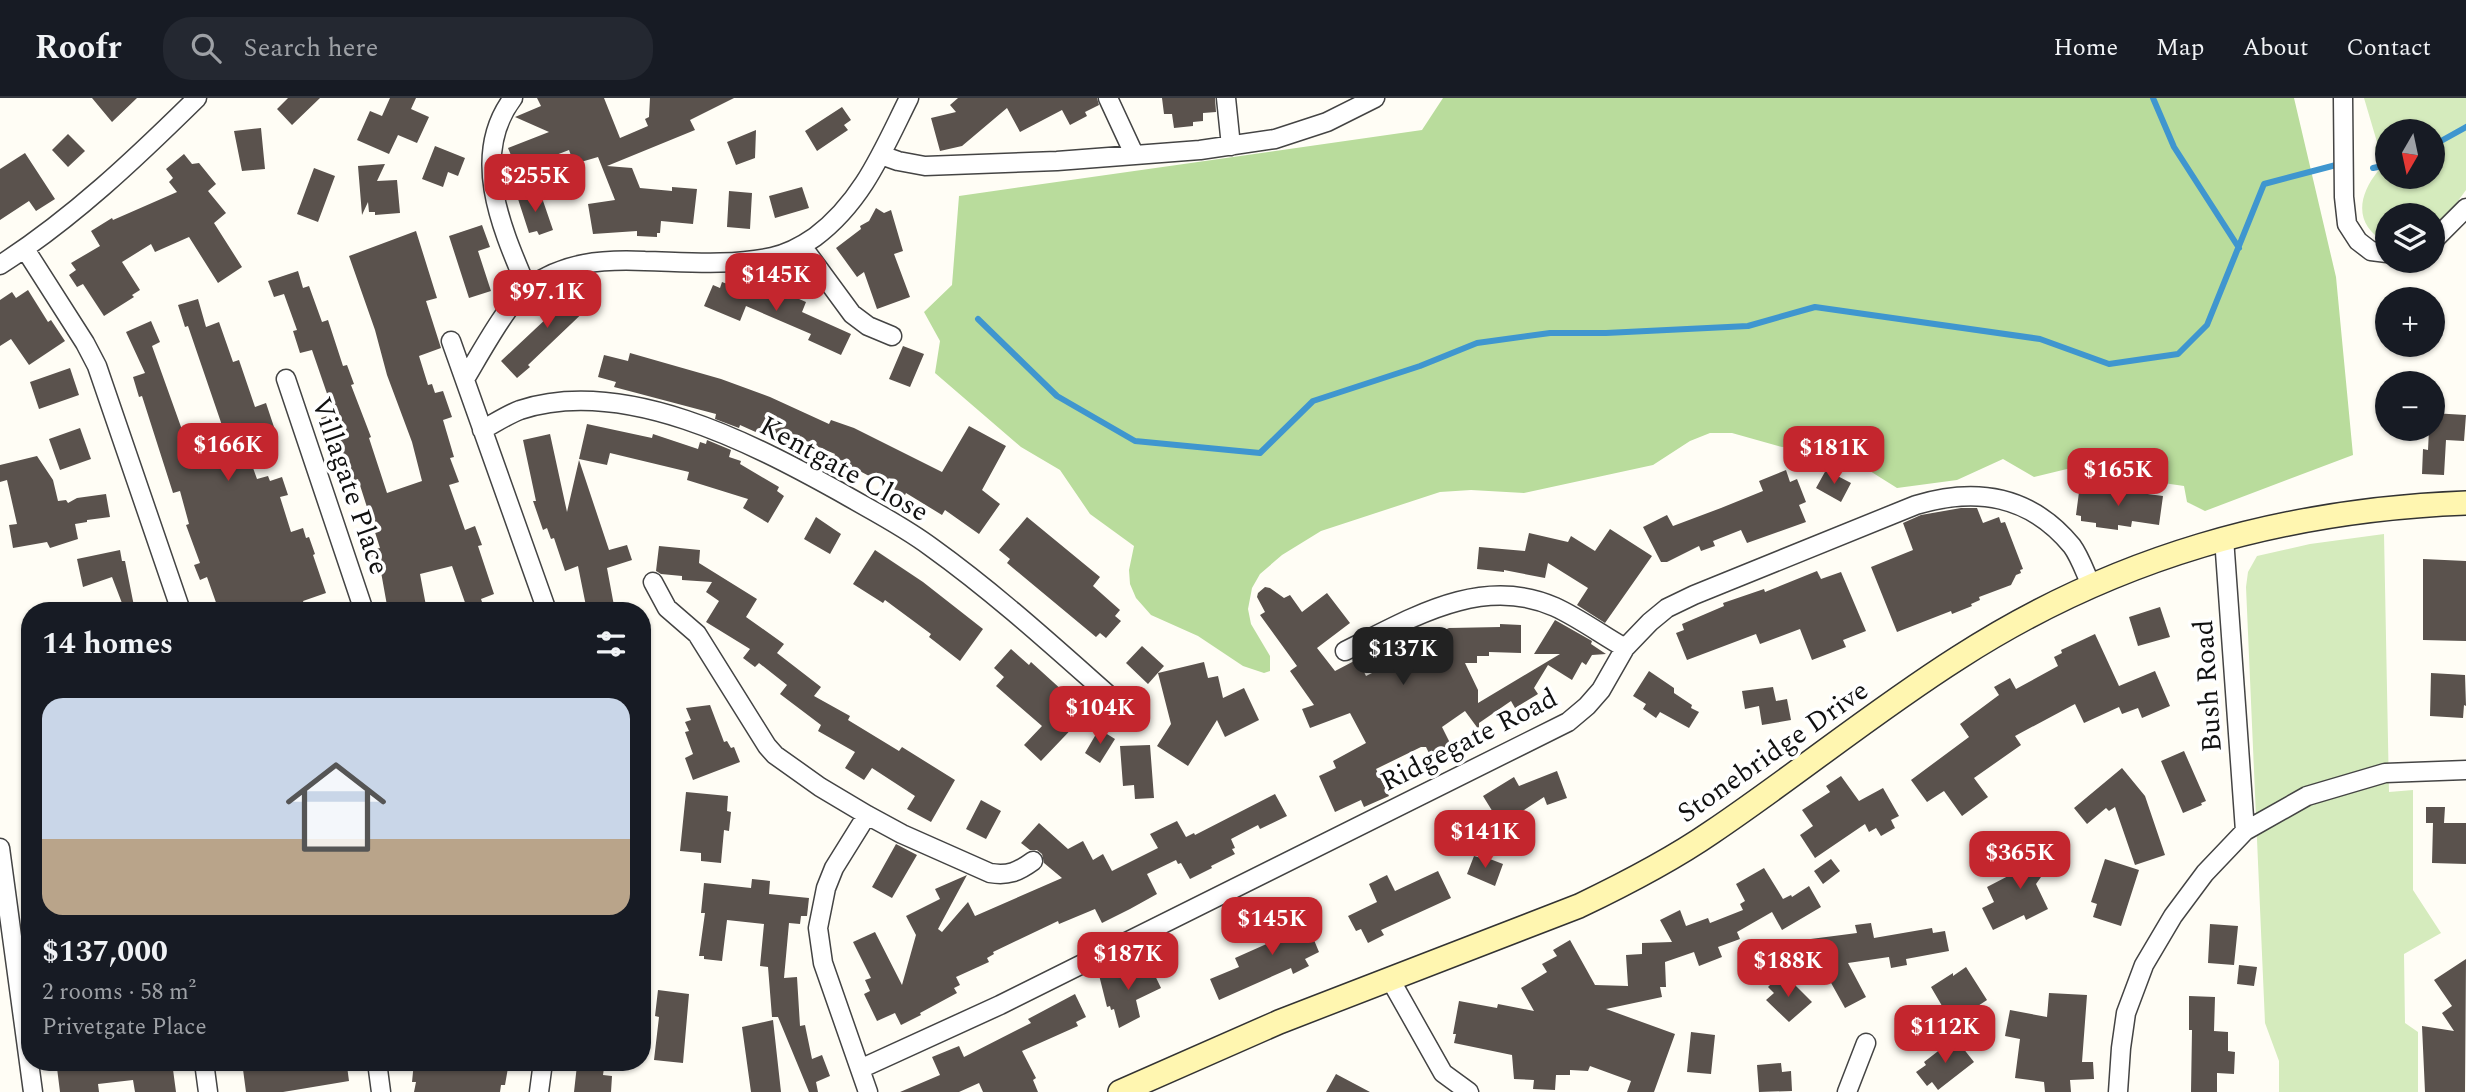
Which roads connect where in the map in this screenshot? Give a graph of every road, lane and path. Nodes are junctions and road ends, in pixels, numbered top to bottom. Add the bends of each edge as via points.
1 (197, 98) edge
2 (513, 98) edge
3 (909, 98) edge
4 (1108, 98) edge
5 (1226, 98) edge
6 (1376, 98) edge
7 (2343, 98) edge
8 (1231, 146) junction
9 (1134, 154) junction
10 (881, 155) junction
11 (2466, 208) edge
12 (2445, 229) edge
13 (802, 246) junction
14 (25, 249) junction
15 (2375, 252) edge
16 (0, 265) edge
17 (527, 288) junction
18 (892, 336) dead end
19 (451, 341) dead end
20 (286, 379) dead end
21 (465, 379) junction
22 (482, 430) junction
23 (2466, 503) edge
24 (2224, 538) junction
25 (653, 582) dead end
26 (2091, 585) junction
27 (178, 602) edge
28 (361, 602) edge
29 (544, 602) edge
30 (1625, 648) junction
31 (1345, 651) dead end
32 (1130, 714) dead end
33 (2466, 770) edge
34 (867, 815) junction
35 (2245, 831) junction
36 (0, 848) edge
37 (1033, 862) dead end
38 (1390, 979) junction
39 (21, 1003) edge
40 (1866, 1043) dead end
41 (860, 1069) junction
42 (30, 1071) edge
43 (205, 1071) edge
44 (378, 1071) edge
45 (542, 1071) edge
46 (33, 1092) edge
47 (208, 1092) edge
48 (381, 1092) edge
49 (539, 1092) edge
50 (868, 1092) edge
51 (1120, 1092) edge
52 (1469, 1092) edge
53 (1847, 1092) edge
54 (2118, 1092) edge

1 - 14 street via 77,211
2 - 17 street via 495,131 490,163 495,198
3 - 10 street
4 - 9 street
5 - 8 street
6 - 8 street via 1327,122 1275,139
7 - 15 street via 2347,224 2358,241
8 - 9 street
9 - 10 street via 925,166
10 - 13 street via 859,194 834,222
11 - 12 street
13 - 17 street via 775,257 731,262 593,261 563,269
13 - 18 street via 852,314
14 - 16 street
14 - 27 street via 97,366
17 - 21 street
19 - 21 street
20 - 28 street, Villagate Place
21 - 22 street
22 - 29 street
22 - 32 street, Kentgate Close via 530,408 604,401 723,433 793,466 930,546
23 - 24 street, Stonebridge Drive via 2306,520
24 - 26 street, Stonebridge Drive
24 - 35 street, Bush Road
25 - 34 street via 667,608 697,634 766,746
26 - 30 street, Ridgegate Road via 2073,548 2051,525 2023,507 1969,494 1944,497 1693,595 1667,608
26 - 38 street, Stonebridge Drive via 1960,656 1672,858 1578,906
30 - 31 street via 1554,607 1492,596 1444,604
30 - 41 street, Ridgegate Road via 1601,690 1568,722 1000,1005
33 - 35 street via 2385,773 2307,796
34 - 37 street via 990,873 1005,876
34 - 41 street via 834,868 818,928 823,963
35 - 54 street via 2189,894 2144,965 2126,1013
36 - 39 street
38 - 51 street, Stonebridge Drive
38 - 52 street via 1443,1073
40 - 53 street
41 - 50 street
42 - 46 street
43 - 47 street
44 - 48 street
45 - 49 street

